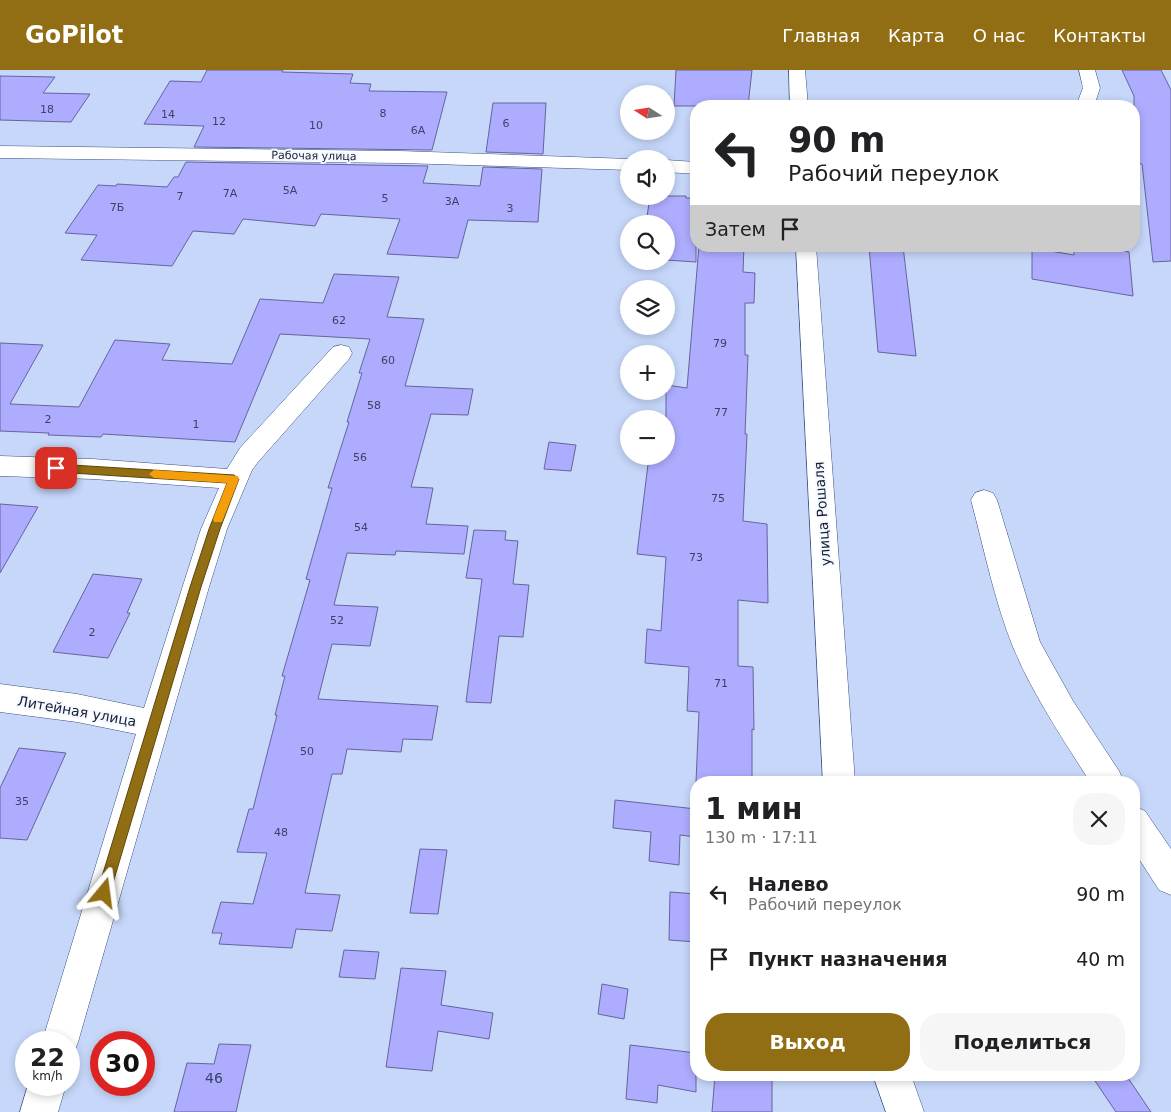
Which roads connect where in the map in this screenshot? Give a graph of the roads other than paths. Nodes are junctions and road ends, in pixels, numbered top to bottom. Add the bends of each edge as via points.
1 (797, 70) edge
2 (1087, 70) edge
3 (798, 100) edge
4 (1089, 100) edge
5 (0, 152) edge
6 (620, 164) edge
7 (675, 167) edge
8 (690, 168) edge
9 (806, 252) edge
10 (341, 353) dead end
11 (0, 466) edge
12 (234, 479) junction
13 (984, 500) dead end
14 (0, 698) edge
15 (153, 724) junction
16 (839, 776) edge
17 (1104, 776) edge
18 (1140, 831) edge
19 (1171, 878) edge
20 (63, 1031) edge
21 (894, 1081) edge
22 (44, 1096) edge
23 (39, 1112) edge
24 (905, 1112) edge

1 - 3 street
2 - 4 street via 1092,85
5 - 6 street, Рабочая улица via 400,157
7 - 8 street
9 - 16 street, улица Рошаля
10 - 12 street via 249,455
11 - 12 street
12 - 15 street via 212,537
13 - 17 street via 1027,646 1062,711
14 - 15 street, Литейная улица via 77,708
15 - 20 street
18 - 19 street
21 - 24 street
22 - 23 street

